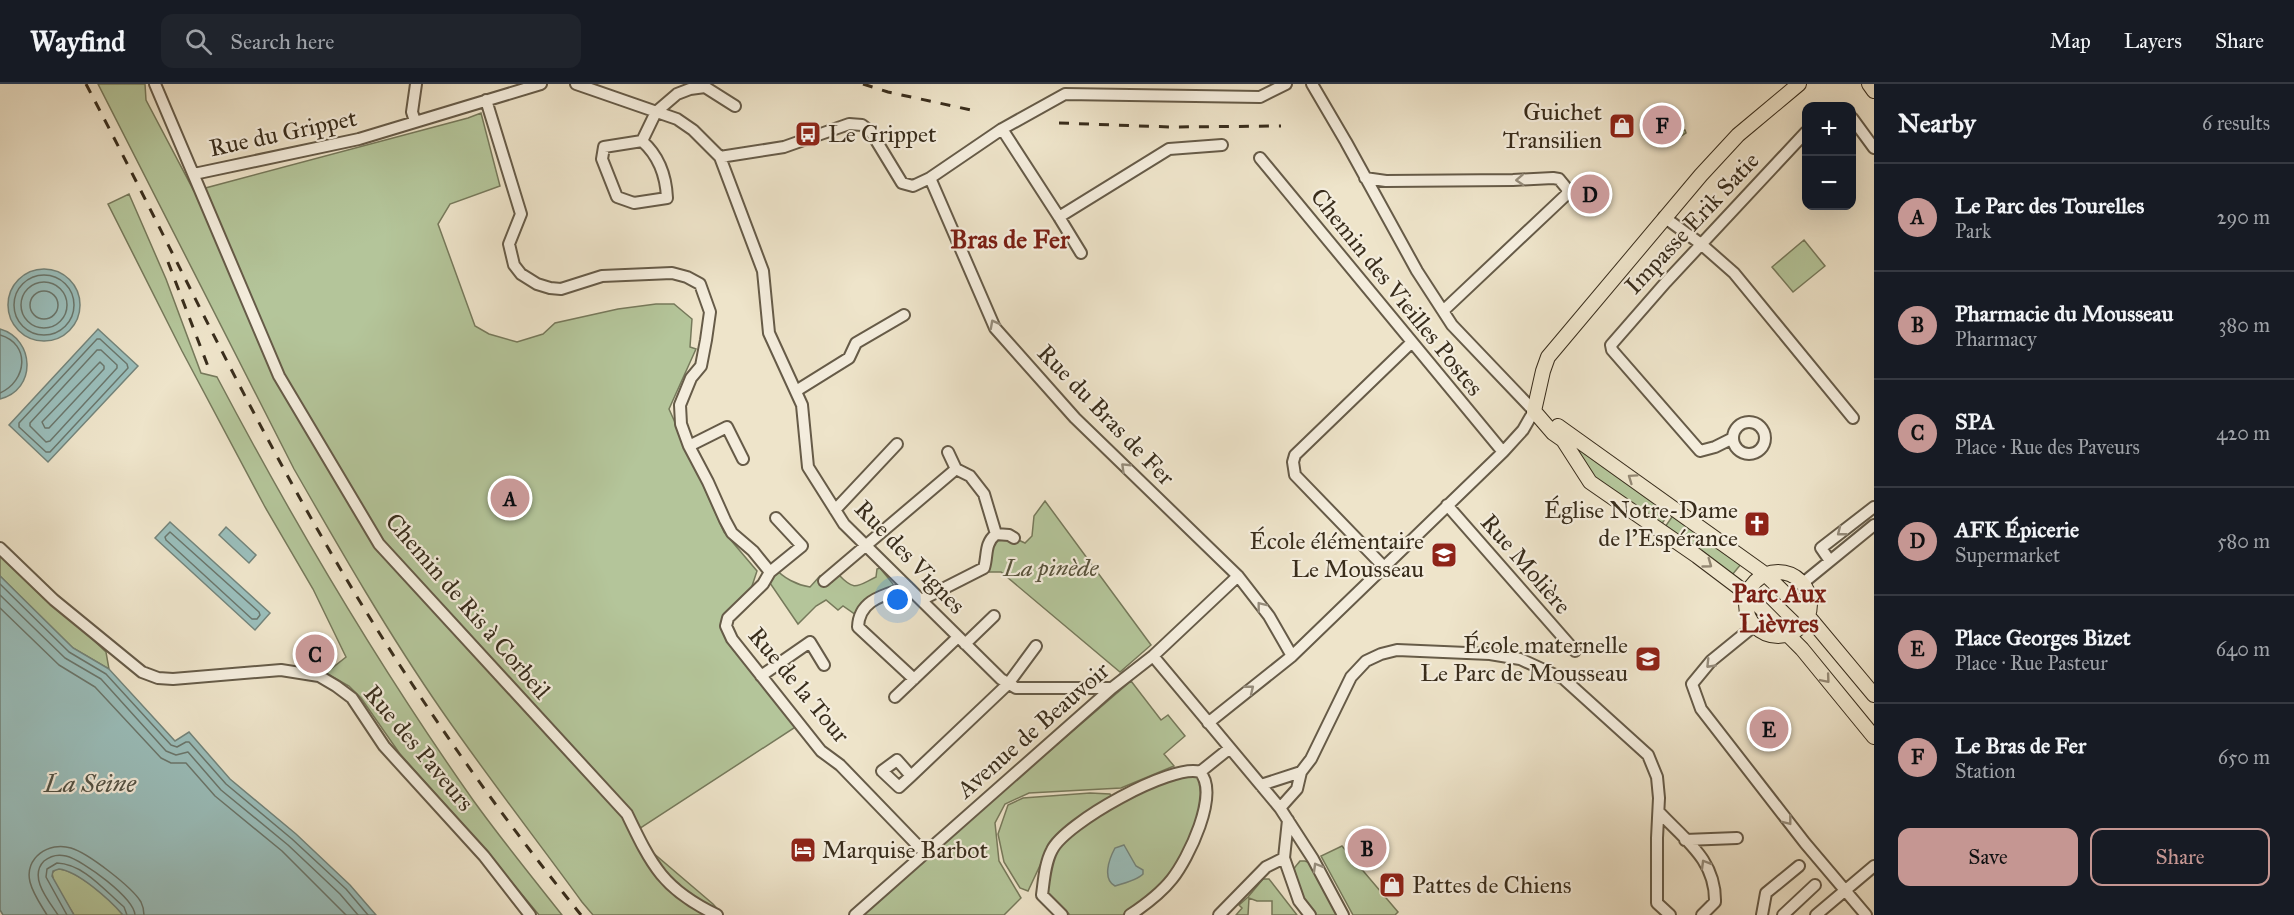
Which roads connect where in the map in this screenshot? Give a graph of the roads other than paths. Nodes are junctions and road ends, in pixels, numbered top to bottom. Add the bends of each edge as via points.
1 (155, 84) edge
2 (416, 84) edge
3 (542, 84) edge
4 (576, 84) edge
5 (1286, 84) edge
6 (1312, 84) edge
7 (1799, 84) edge
8 (1869, 84) edge
9 (1874, 91) edge
10 (486, 100) junction
11 (735, 106) dead end
12 (656, 112) junction
13 (415, 121) junction
14 (1856, 125) edge
15 (1002, 129) junction
16 (1802, 136) edge
17 (642, 141) junction
18 (1222, 145) dead end
19 (1874, 148) edge
20 (720, 158) junction
21 (1260, 158) dead end
22 (194, 174) junction
23 (930, 178) junction
24 (1365, 178) junction
25 (1664, 217) junction
26 (1059, 218) junction
27 (1701, 244) junction
28 (1081, 253) dead end
29 (1443, 311) junction
30 (904, 315) dead end
31 (1411, 343) junction
32 (796, 391) junction
33 (1534, 411) junction
34 (1853, 418) dead end
35 (1733, 438) dead end
36 (897, 444) dead end
37 (689, 446) junction
38 (948, 452) dead end
39 (1503, 452) junction
40 (743, 459) dead end
41 (956, 469) junction
42 (1447, 506) junction
43 (1874, 507) edge
44 (836, 510) junction
45 (776, 518) dead end
46 (1874, 525) edge
47 (996, 534) junction
48 (1014, 538) dead end
49 (865, 544) junction
50 (0, 548) edge
51 (1830, 561) junction
52 (1384, 567) junction
53 (770, 572) junction
54 (1765, 574) junction
55 (1238, 576) junction
56 (824, 581) dead end
57 (1803, 583) junction
58 (908, 587) junction
59 (1746, 593) junction
60 (921, 600) junction
61 (994, 616) dead end
62 (1808, 616) junction
63 (1754, 626) junction
64 (1788, 635) junction
65 (962, 640) junction
66 (1036, 646) dead end
67 (1575, 651) dead end
68 (1153, 656) junction
69 (1292, 656) junction
70 (824, 664) dead end
71 (761, 676) junction
72 (914, 679) junction
73 (1008, 684) junction
74 (1112, 688) junction
75 (1874, 695) edge
76 (895, 697) dead end
77 (1208, 723) junction
78 (1874, 737) edge
79 (1230, 748) junction
80 (1200, 772) junction
81 (1301, 772) junction
82 (911, 776) dead end
83 (1261, 785) junction
84 (1280, 808) junction
85 (1659, 812) junction
86 (1288, 820) junction
87 (1737, 838) dead end
88 (1685, 840) junction
89 (924, 852) junction
90 (1284, 858) junction
91 (1799, 866) dead end
92 (1874, 866) edge
93 (1815, 885) dead end
94 (1845, 889) junction
95 (1715, 902) junction
96 (530, 915) edge
97 (717, 915) edge
98 (855, 915) edge
99 (1062, 915) edge
100 (1130, 915) edge
101 (1219, 915) edge
102 (1310, 915) edge
103 (1343, 915) edge
104 (1670, 915) edge
105 (1702, 915) edge
106 (1715, 915) edge
107 (1762, 915) edge
108 (1783, 915) edge
109 (1816, 915) edge
110 (1866, 915) edge

1 - 22 street, Chemin de Ris à Corbeil
2 - 13 street via 412,112
3 - 10 street, Rue du Grippet
4 - 12 street
5 - 15 street via 1260,97 1065,94
6 - 24 street
7 - 25 main road via 1738,135
8 - 9 main road
10 - 13 street, Rue du Grippet
10 - 37 street via 521,214 509,244 514,265 521,274 550,288 602,276 672,273 700,284 710,312 700,366 680,405 681,424
11 - 12 street via 705,87 690,88
12 - 17 street
12 - 20 street via 693,130
13 - 22 street, Rue du Grippet via 359,139
14 - 19 street
15 - 23 street
15 - 26 street
16 - 27 street, Impasse Erik Satie
17 - 17 street via 604,147 602,159 617,198 634,203 667,198 666,179 653,150
18 - 26 street via 1169,149
20 - 23 street via 784,147 849,124 862,125 871,132 902,183 913,186
20 - 32 street, Rue des Vignes via 763,271 769,333
21 - 31 street, Chemin des Vieilles Postes
22 - 97 street, Chemin de Ris à Corbeil via 279,375 379,544 627,814 651,863 671,886
55 -> 23 street, Rue du Bras de Fer via 1075,418 995,328
24 - 29 street
29 -> 24 street via 1568,190 1553,178
25 - 27 street
25 - 33 main road via 1548,357
26 - 28 street
27 - 34 street via 1734,273
27 - 35 street, Impasse Erik Satie via 1611,345 1700,451
29 - 33 street
30 - 32 street via 856,343 849,358
31 - 39 street, Chemin des Vieilles Postes
31 - 52 street via 1293,462 1295,475
32 - 44 street, Rue des Vignes via 802,405 808,466
33 - 39 street
54 -> 33 main road
33 -> 59 main road via 1563,440 1590,482
36 - 44 street
37 - 40 street via 727,427
37 - 53 street via 732,533
38 - 41 street
39 - 42 street
41 - 47 street via 970,476 984,494
41 - 49 street
42 - 52 street
42 - 67 street, Rue Molière
43 -> 51 street via 1821,548
44 - 49 street, Rue des Vignes
45 - 53 street via 802,546
46 - 51 street
47 - 48 street
47 - 60 street via 986,548 984,568
49 - 56 street
49 - 58 street, Rue des Vignes
50 - 96 street, Rue des Paveurs via 54,600 142,672 173,679 290,671 319,676 336,686 352,698 384,746 484,856
51 - 57 street
52 - 69 street
53 - 71 street, Rue de la Tour via 728,618 726,627
54 - 57 main road via 1782,571
54 - 59 main road
54 - 62 main road
55 - 68 street, Avenue de Beauvoir
69 -> 55 street, Rue du Bras de Fer via 1269,616
57 - 62 main road via 1809,596
58 - 60 street, Rue des Vignes
58 - 72 street via 865,605 858,627
59 - 63 main road via 1745,605
59 - 64 main road
60 - 65 street, Rue des Vignes
61 - 65 street, Rue des Vignes
62 - 64 main road
62 - 75 main road
63 - 64 main road via 1764,633
63 -> 94 street via 1712,661 1692,684 1701,709
64 -> 78 main road
65 - 72 street
65 - 73 street, Rue des Vignes
66 - 73 street
68 - 74 street, Avenue de Beauvoir
68 - 77 street
77 -> 69 street
70 - 71 street via 810,642
71 - 89 street, Rue de la Tour via 821,751 840,765
72 - 76 street
73 - 74 street via 1016,688
73 - 82 street
74 - 89 street, Avenue de Beauvoir
77 - 79 street
79 - 80 street
79 - 83 street
80 - 99 street via 1183,771 1122,796 1065,834 1052,849 1042,895
80 - 100 street via 1206,778 1207,793 1192,845 1172,878
81 - 83 street
81 - 84 street via 1297,789
81 - 85 street via 1352,677 1366,661 1397,650 1490,654 1520,659 1564,679 1629,736 1648,755 1657,777
83 - 84 street
84 - 86 street
85 - 88 street
85 - 104 street via 1657,903
86 - 90 street
103 -> 86 street
87 - 88 street
95 -> 88 street via 1716,888 1706,862
89 - 98 street, Avenue de Beauvoir
90 - 101 street via 1266,867
90 - 102 street via 1299,901
91 - 107 street via 1766,893
92 - 94 street
93 - 108 street
94 - 109 street
94 - 110 street
95 - 105 street
95 - 106 street

